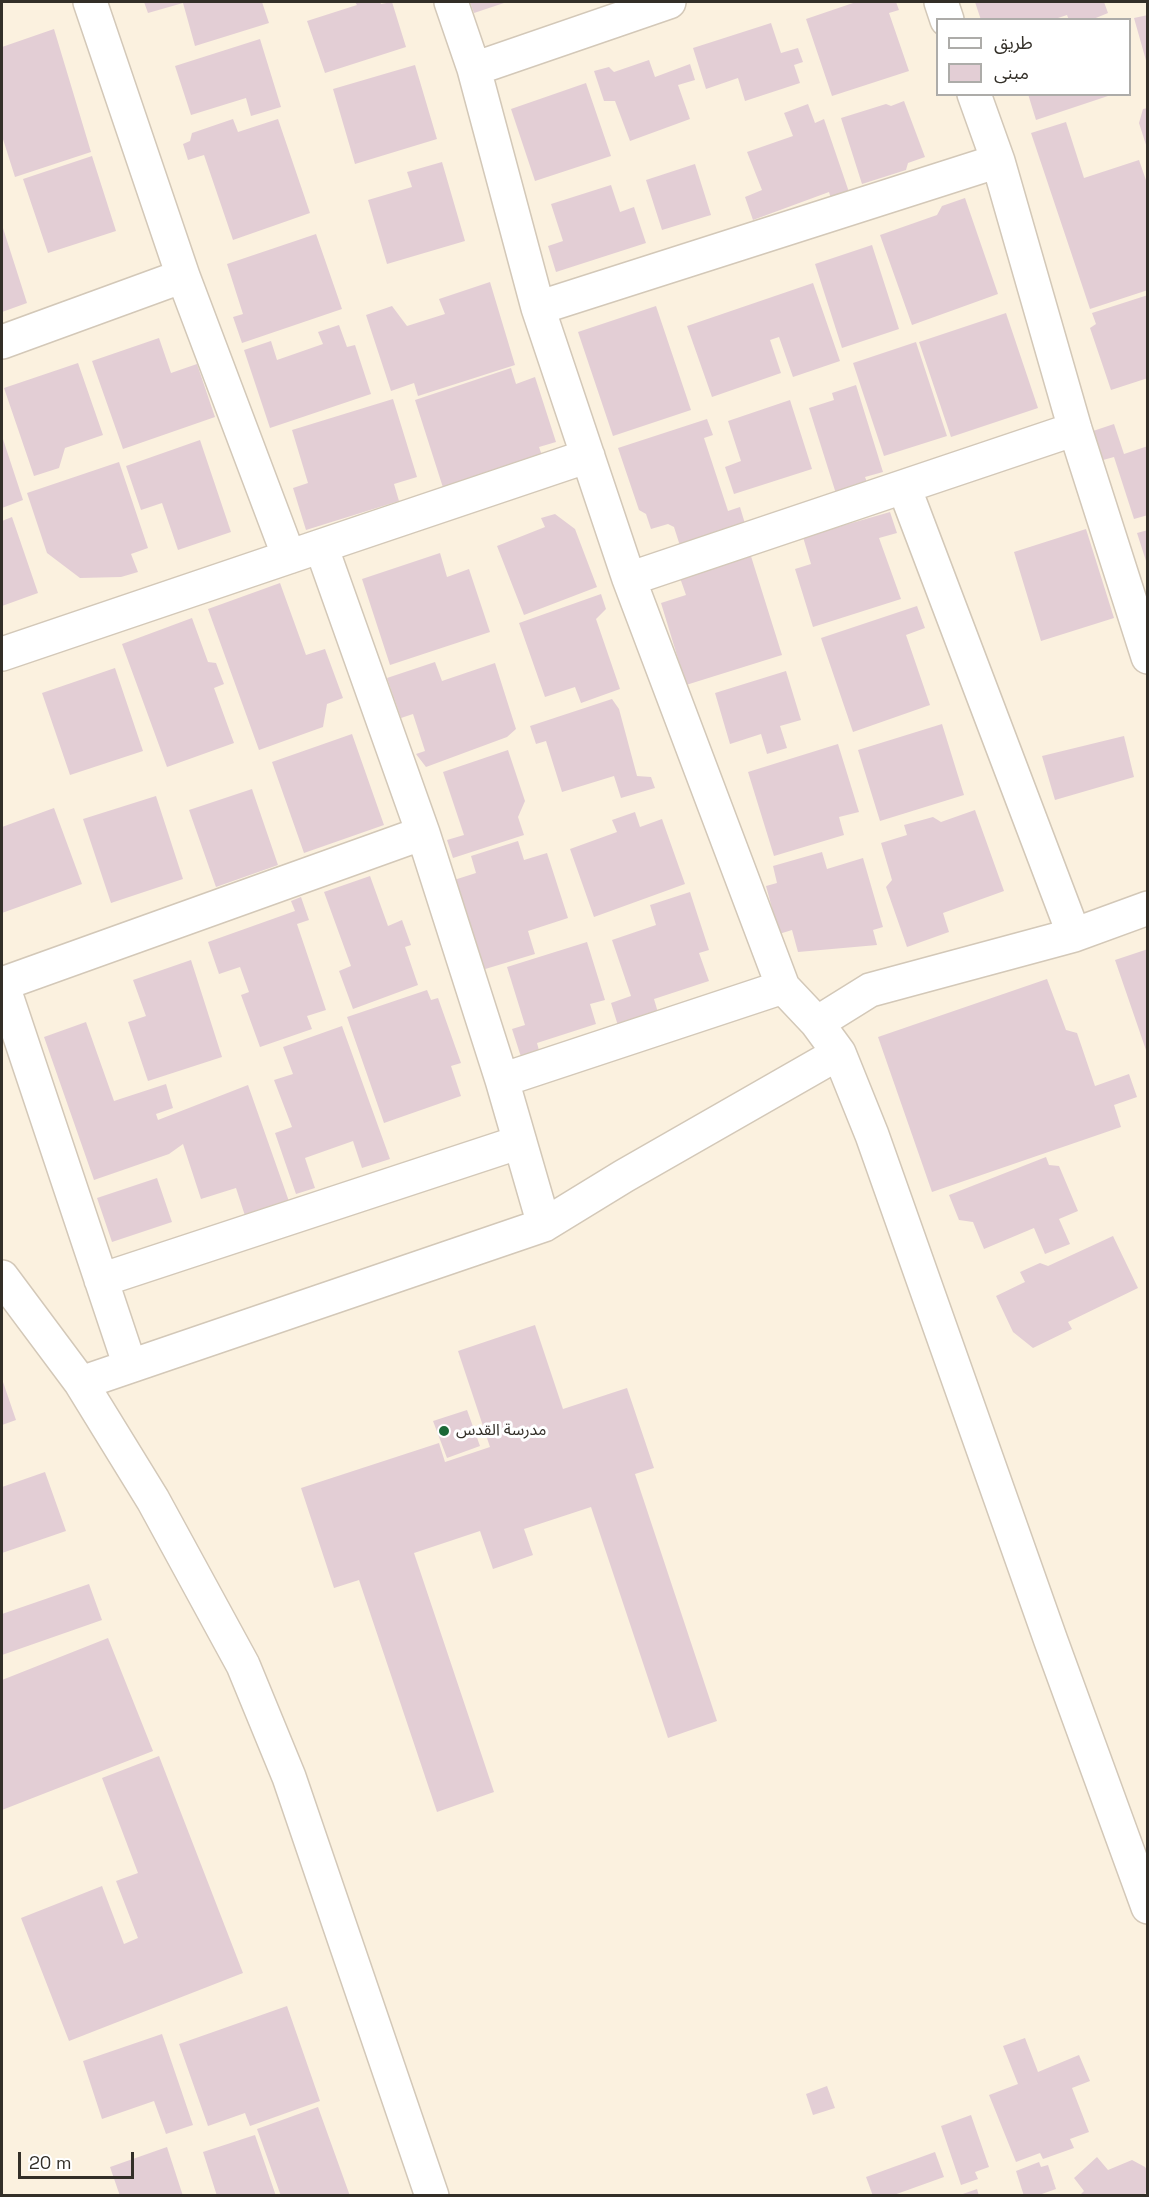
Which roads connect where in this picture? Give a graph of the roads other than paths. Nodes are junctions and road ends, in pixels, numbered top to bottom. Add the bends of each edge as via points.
1 (90, 2) edge
2 (451, 2) edge
3 (669, 2) edge
4 (941, 2) edge
5 (946, 18) edge
6 (474, 69) junction
7 (975, 96) edge
8 (998, 161) junction
9 (183, 276) junction
10 (538, 308) junction
11 (2, 342) edge
12 (1075, 429) junction
13 (588, 456) junction
14 (904, 487) junction
15 (321, 546) junction
16 (290, 557) junction
17 (629, 579) junction
18 (2, 654) edge
19 (1148, 657) edge
20 (423, 833) junction
21 (1148, 908) edge
22 (1074, 935) junction
23 (2, 984) edge
24 (783, 987) junction
25 (817, 1023) junction
26 (839, 1053) junction
27 (502, 1080) junction
28 (520, 1142) junction
29 (544, 1225) junction
30 (2, 1277) edge
31 (101, 1280) junction
32 (130, 1366) junction
33 (81, 1383) junction
34 (1148, 1907) edge
35 (432, 2196) edge

1 - 9 street
2 - 6 street
3 - 6 street
4 - 5 street
6 - 10 street
7 - 8 street
8 - 10 street
8 - 12 street
9 - 11 street
9 - 16 street
10 - 13 street
12 - 14 street
12 - 19 street
13 - 15 street
13 - 17 street
14 - 17 street
14 - 22 street
15 - 16 street
15 - 20 street
16 - 18 street
17 - 24 street
20 - 23 street
20 - 27 street
21 - 22 street
22 - 25 street via 870,990
23 - 31 street
24 - 25 street
24 - 27 street
25 - 26 street
26 - 29 street
26 - 34 street via 872,1135
27 - 28 street
28 - 29 street
28 - 31 street
29 - 32 street
30 - 33 street
31 - 32 street
32 - 33 street
33 - 35 street via 153,1500 243,1665 293,1788

